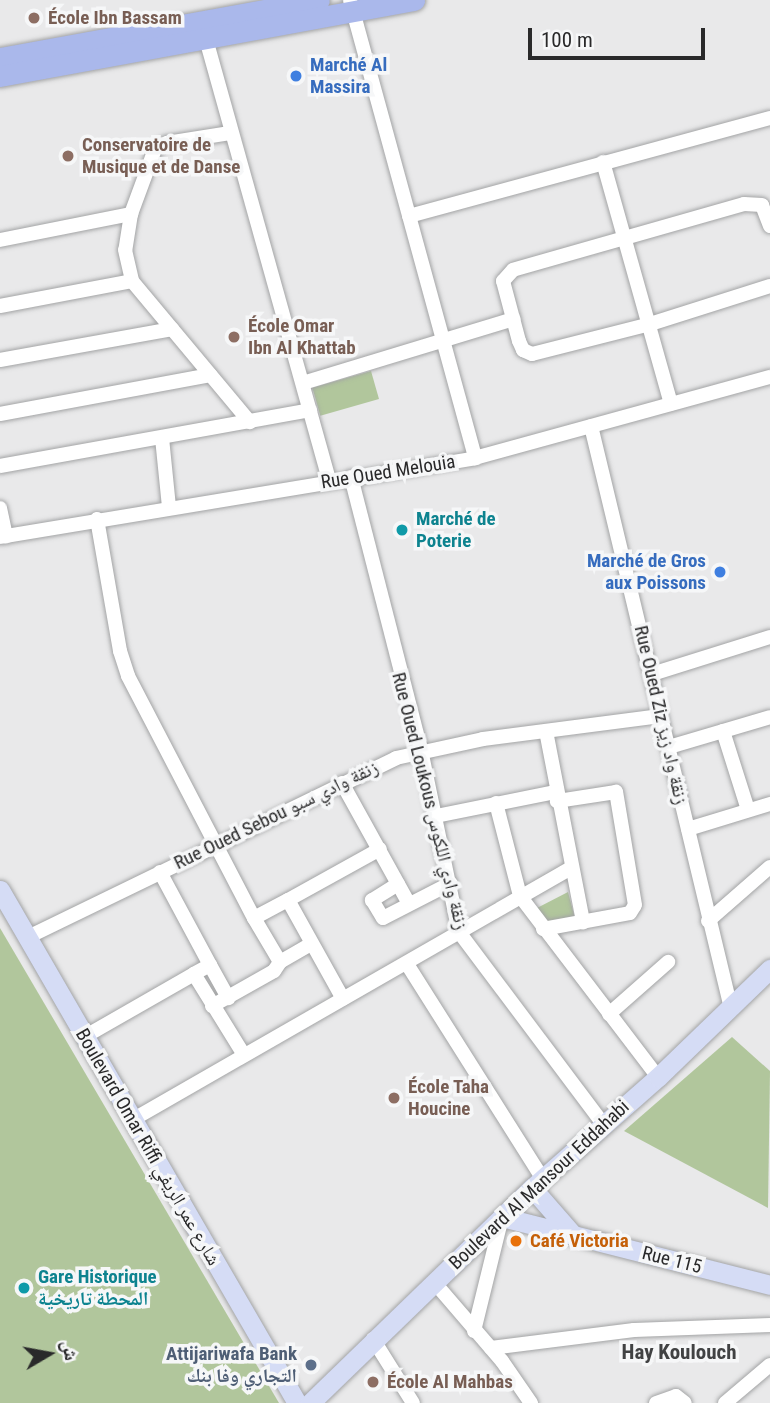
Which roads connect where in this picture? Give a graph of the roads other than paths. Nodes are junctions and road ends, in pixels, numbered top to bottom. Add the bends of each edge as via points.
1 (414, 0) edge
2 (308, 1) edge
3 (236, 7) edge
4 (351, 7) edge
5 (206, 39) junction
6 (0, 58) edge
7 (0, 76) edge
8 (770, 117) edge
9 (230, 133) junction
10 (603, 162) junction
11 (131, 214) junction
12 (409, 216) junction
13 (770, 226) edge
14 (624, 236) junction
15 (0, 240) edge
16 (132, 281) junction
17 (770, 286) edge
18 (0, 306) edge
19 (514, 319) junction
20 (647, 325) junction
21 (172, 329) junction
22 (444, 340) junction
23 (0, 359) edge
24 (210, 375) junction
25 (770, 377) edge
26 (303, 383) junction
27 (671, 404) junction
28 (310, 410) junction
29 (0, 414) edge
30 (250, 422) junction
31 (592, 426) junction
32 (162, 438) junction
33 (475, 458) junction
34 (0, 466) edge
35 (351, 477) junction
36 (329, 480) junction
37 (0, 508) edge
38 (169, 508) junction
39 (97, 519) junction
40 (3, 537) edge
41 (770, 637) edge
42 (652, 674) junction
43 (661, 716) junction
44 (770, 717) edge
45 (546, 731) junction
46 (723, 731) junction
47 (669, 747) junction
48 (421, 750) junction
49 (342, 783) junction
50 (556, 796) junction
51 (496, 803) junction
52 (770, 804) edge
53 (748, 810) junction
54 (436, 816) junction
55 (688, 829) junction
56 (215, 844) junction
57 (380, 849) junction
58 (770, 867) edge
59 (572, 868) junction
60 (160, 872) junction
61 (451, 883) junction
62 (398, 884) junction
63 (0, 890) edge
64 (520, 896) junction
65 (288, 900) junction
66 (409, 904) junction
67 (254, 918) junction
68 (583, 922) junction
69 (708, 922) junction
70 (543, 929) junction
71 (459, 933) junction
72 (28, 937) junction
73 (311, 944) junction
74 (280, 962) junction
75 (668, 962) dead end
76 (407, 964) junction
77 (210, 965) junction
78 (768, 973) edge
79 (194, 974) junction
80 (228, 998) junction
81 (343, 999) junction
82 (730, 1004) junction
83 (212, 1006) junction
84 (609, 1014) junction
85 (84, 1037) junction
86 (244, 1055) junction
87 (658, 1077) junction
88 (132, 1120) junction
89 (603, 1124) junction
90 (538, 1183) junction
91 (502, 1217) junction
92 (574, 1236) junction
93 (769, 1281) edge
94 (434, 1282) junction
95 (770, 1325) edge
96 (474, 1331) junction
97 (373, 1339) junction
98 (491, 1348) junction
99 (770, 1365) edge
100 (297, 1403) edge
101 (310, 1403) edge
102 (413, 1403) edge
103 (531, 1403) edge
104 (656, 1403) edge
105 (685, 1403) edge
106 (726, 1403) edge

1 - 4 main road
2 - 3 main road
3 - 6 main road
4 - 5 main road
4 - 12 street
5 - 7 main road
5 - 9 street
8 - 10 street
9 - 11 street via 155,149
9 - 26 street
10 - 12 street
10 - 14 street
11 - 15 street
11 - 16 street via 125,250
12 - 22 street
13 - 14 street via 762,205 755,202
14 - 19 street via 506,273 503,281
14 - 20 street
16 - 18 street
16 - 21 street
17 - 20 street
19 - 20 street via 523,350 532,354
19 - 22 street
20 - 27 street
21 - 23 street
21 - 24 street
22 - 26 street
22 - 33 street
24 - 29 street
24 - 30 street
25 - 27 street, Rue Oued Melouia
26 - 28 street
27 - 31 street, Rue Oued Melouia
28 - 30 street
28 - 36 street
30 - 32 street
31 - 33 street, Rue Oued Melouia
31 - 42 street, Rue Oued Ziz زنقة واد زيز
32 - 34 street
32 - 38 street
33 - 35 street, Rue Oued Melouia
35 - 36 street, Rue Oued Melouia
35 - 48 street, Rue Oued Loukous زنقة وادي اللكوس
36 - 38 street, Rue Oued Melouia
37 - 40 street
38 - 39 street, Rue Oued Melouia
39 - 40 street, Rue Oued Melouia
39 - 56 street via 128,676
41 - 42 street
42 - 43 street, Rue Oued Ziz زنقة واد زيز
43 - 45 street, Rue Oued Sebou زنقة وادي سبو
43 - 47 street, Rue Oued Ziz زنقة واد زيز
44 - 46 street
45 - 48 street, Rue Oued Sebou زنقة وادي سبو
45 - 50 street
46 - 47 street
46 - 53 street
47 - 55 street, Rue Oued Ziz زنقة واد زيز
48 - 49 street, Rue Oued Sebou زنقة وادي سبو
48 - 54 street, Rue Oued Loukous زنقة وادي اللكوس
49 - 56 street, Rue Oued Sebou زنقة وادي سبو
49 - 57 street
50 - 51 street
50 - 59 street
50 - 68 street via 617,794 635,909
51 - 54 street
51 - 64 street
52 - 53 street
53 - 55 street
54 - 61 street, Rue Oued Loukous زنقة وادي اللكوس
55 - 69 street, Rue Oued Ziz زنقة واد زيز
56 - 60 street, Rue Oued Sebou زنقة وادي سبو
56 - 67 street
57 - 62 street
57 - 65 street
58 - 69 street
59 - 64 street
59 - 68 street
60 - 72 street, Rue Oued Sebou زنقة وادي سبو
60 - 77 street
61 - 66 street
61 - 71 street, Rue Oued Loukous زنقة وادي اللكوس
62 - 66 street
62 - 66 street via 372,901 384,918
63 - 72 street, Boulevard Omar Riffi شارع عمر الريفي
64 - 70 street
64 - 71 street
65 - 67 street
65 - 73 street
67 - 74 street
68 - 70 street
69 - 82 street, Rue Oued Ziz زنقة واد زيز
70 - 84 street
71 - 76 street
71 - 89 street, Rue Oued Loukous زنقة وادي اللكوس
72 - 85 street, Boulevard Omar Riffi شارع عمر الريفي
73 - 74 street
73 - 81 street
74 - 80 street via 274,971
75 - 84 street
76 - 81 street
76 - 90 street
77 - 79 street
77 - 80 street
78 - 82 street, Boulevard Al Mansour Eddahabi
79 - 83 street
79 - 85 street
80 - 83 street
81 - 86 street
82 - 87 street, Boulevard Al Mansour Eddahabi
83 - 86 street
84 - 87 street
85 - 88 street, Boulevard Omar Riffi شارع عمر الريفي
86 - 88 street
87 - 89 street, Boulevard Al Mansour Eddahabi
88 - 100 street, Boulevard Omar Riffi شارع عمر الريفي
89 - 90 street, Boulevard Al Mansour Eddahabi
90 - 91 street, Boulevard Al Mansour Eddahabi
90 - 92 street
91 - 92 street, Rue 115
91 - 94 street, Boulevard Al Mansour Eddahabi
91 - 96 street
92 - 93 street, Rue 115
94 - 96 street
94 - 97 street, Boulevard Al Mansour Eddahabi
95 - 98 street via 648,1329
96 - 98 street
97 - 101 street, Boulevard Al Mansour Eddahabi
97 - 102 street
98 - 103 street
99 - 106 street
104 - 105 street via 676,1396

